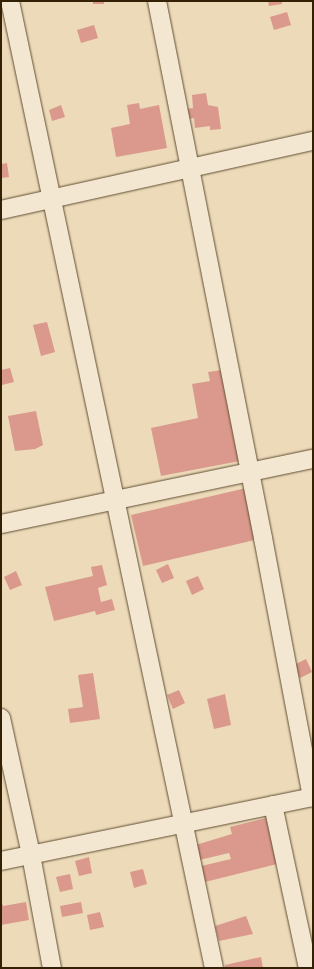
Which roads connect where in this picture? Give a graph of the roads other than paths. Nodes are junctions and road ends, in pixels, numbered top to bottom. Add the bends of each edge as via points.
1 (10, 1) edge
2 (156, 1) edge
3 (313, 141) edge
4 (190, 168) junction
5 (51, 199) junction
6 (1, 210) edge
7 (313, 459) edge
8 (250, 472) junction
9 (115, 500) junction
10 (1, 524) edge
11 (1, 718) edge
12 (313, 797) edge
13 (273, 805) junction
14 (184, 824) junction
15 (30, 855) junction
16 (1, 862) edge
17 (52, 968) edge
18 (214, 968) edge
19 (308, 968) edge

1 - 5 street
2 - 4 street
3 - 4 street
4 - 5 street
4 - 8 street
5 - 6 street
5 - 9 street
7 - 8 street
8 - 9 street
8 - 12 street
9 - 10 street
9 - 14 street
11 - 15 street
12 - 13 street
13 - 14 street
13 - 19 street
14 - 15 street
14 - 18 street
15 - 16 street
15 - 17 street

